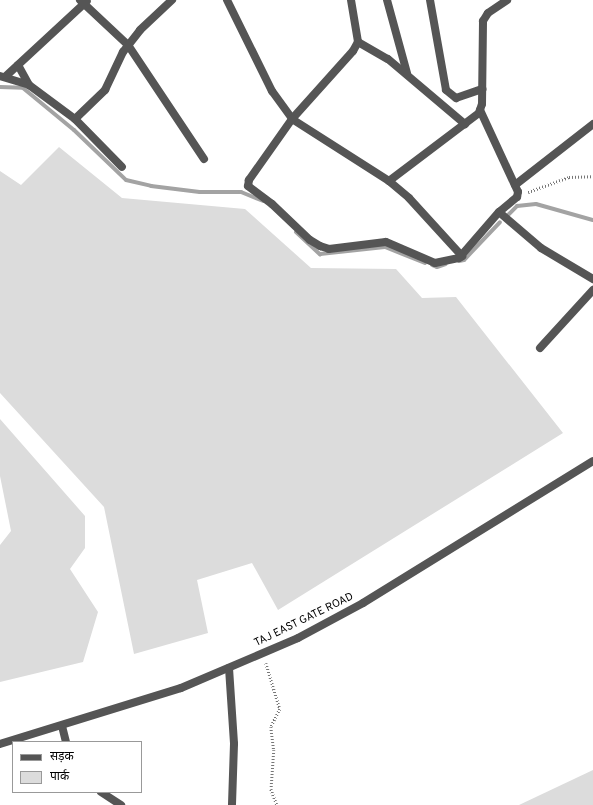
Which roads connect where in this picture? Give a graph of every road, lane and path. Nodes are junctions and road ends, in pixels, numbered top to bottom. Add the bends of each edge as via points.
1 (172, 0) edge
2 (227, 0) edge
3 (351, 0) edge
4 (387, 0) edge
5 (430, 0) edge
6 (507, 0) edge
7 (84, 1) edge
8 (358, 42) junction
9 (128, 45) junction
10 (18, 65) junction
11 (407, 73) junction
12 (3, 76) edge
13 (29, 85) junction
14 (482, 89) junction
15 (480, 110) junction
16 (75, 119) junction
17 (292, 119) junction
18 (465, 124) junction
19 (593, 124) edge
20 (204, 159) dead end
21 (122, 167) dead end
22 (593, 176) edge
23 (389, 180) junction
24 (515, 185) junction
25 (518, 195) junction
26 (499, 212) junction
27 (462, 256) junction
28 (593, 279) edge
29 (593, 290) edge
30 (540, 348) dead end
31 (593, 461) edge
32 (263, 653) junction
33 (229, 668) junction
34 (62, 726) junction
35 (66, 741) edge
36 (0, 744) edge
37 (103, 793) edge
38 (121, 805) edge
39 (232, 805) edge
40 (277, 805) edge

1 - 9 street via 145,24
2 - 17 street via 272,91
3 - 8 street
4 - 11 street
5 - 14 street via 446,90 456,98
6 - 14 street via 488,13 483,21
7 - 9 street
7 - 10 street
8 - 11 street
8 - 17 street via 346,61
9 - 16 street via 105,90
9 - 20 street
10 - 12 street
10 - 13 street
11 - 18 street
12 - 13 street
13 - 16 street
14 - 15 street
15 - 18 street
15 - 24 street
16 - 21 street
17 - 23 street
17 - 27 street via 249,180 248,186 310,240 329,249 386,242 435,263 450,262
18 - 23 street
19 - 24 street
22 - 25 path via 568,177
23 - 27 street
24 - 25 street
25 - 26 street
26 - 27 street
26 - 28 street via 541,248
29 - 30 street
31 - 32 street, TAJ EAST GATE ROAD via 363,603
32 - 33 street, TAJ EAST GATE ROAD
32 - 40 path via 280,708 271,727 274,750 271,789
33 - 34 street, TAJ EAST GATE ROAD via 181,688
33 - 39 street via 234,744
34 - 35 street
34 - 36 street, TAJ EAST GATE ROAD
37 - 38 street

